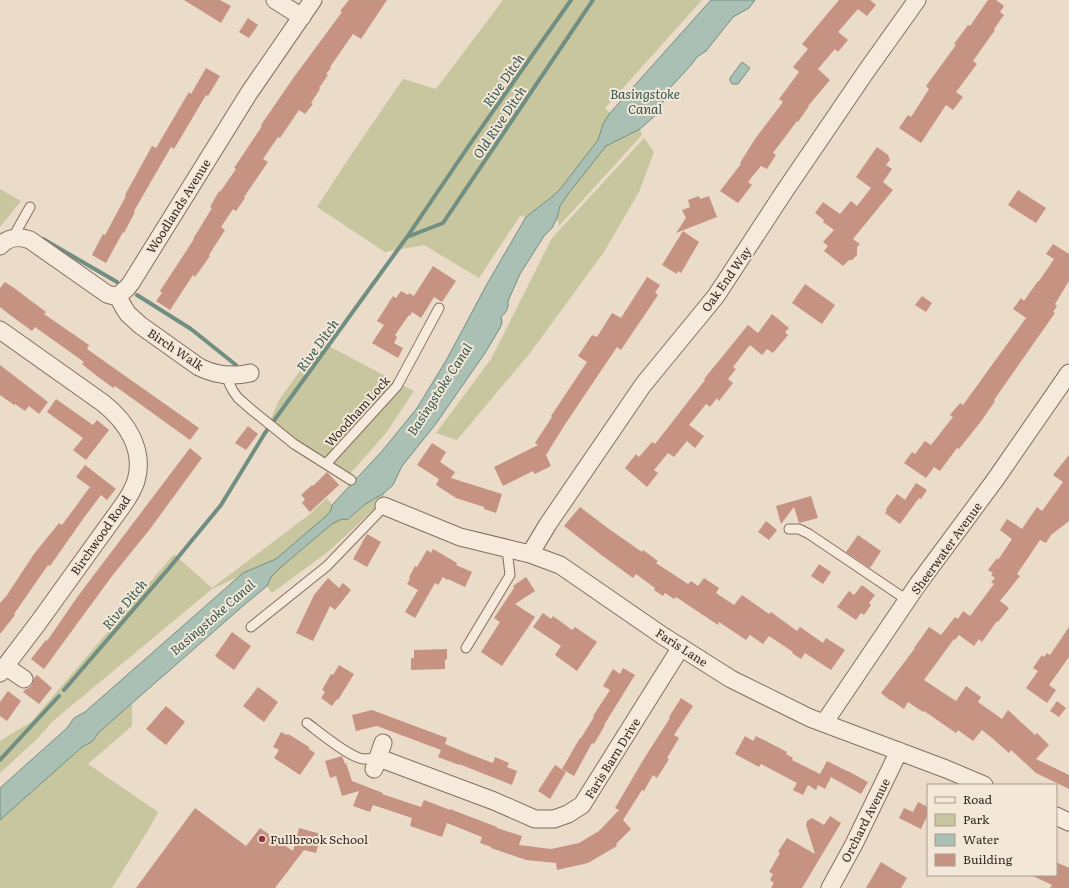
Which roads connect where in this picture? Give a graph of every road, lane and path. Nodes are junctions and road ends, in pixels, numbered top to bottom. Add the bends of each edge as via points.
1 (275, 0) edge
2 (313, 0) edge
3 (918, 0) edge
4 (302, 17) junction
5 (30, 207) dead end
6 (6, 242) edge
7 (117, 295) junction
8 (439, 308) dead end
9 (0, 330) edge
10 (250, 373) dead end
11 (1069, 373) edge
12 (228, 376) junction
13 (326, 464) junction
14 (351, 480) dead end
15 (384, 506) joint
16 (789, 529) dead end
17 (507, 549) junction
18 (530, 554) junction
19 (908, 600) junction
20 (251, 627) dead end
21 (682, 647) junction
22 (466, 648) dead end
23 (3, 670) edge
24 (24, 679) dead end
25 (307, 722) dead end
26 (824, 723) junction
27 (899, 751) junction
28 (379, 757) joint
29 (982, 784) edge
30 (1057, 816) edge
31 (1069, 822) edge
32 (830, 888) edge

1 - 4 street
2 - 4 street, Woodlands Avenue
3 - 18 street, Oak End Way via 865,73 716,296 643,385
4 - 7 street, Woodlands Avenue via 249,93 130,283
5 - 6 lane
6 - 7 street via 20,237 30,240 107,294
7 - 12 street, Birch Walk via 128,314 179,354 206,371
8 - 13 lane, Woodham Lock via 397,386
9 - 23 street, Birchwood Road via 114,413 133,438 138,459 136,481 129,496
10 - 12 street, Birch Walk
11 - 19 street, Sheerwater Avenue
12 - 13 lane, Woodham Lock via 238,398 294,444
13 - 14 lane, Woodham Lock
15 - 17 street, Faris Lane via 460,537
15 - 20 lane via 327,566
16 - 19 lane via 799,529 809,534
17 - 18 street, Faris Lane
17 - 22 lane via 510,575
18 - 21 street, Faris Lane via 560,565
19 - 26 street, Sheerwater Avenue
21 - 26 street, Faris Lane via 731,679
21 - 28 street, Faris Barn Drive via 582,805 568,814 554,819 534,819
23 - 24 street, Birchwood Road
25 - 28 lane via 356,757
26 - 27 street, Faris Lane
27 - 29 street, Faris Lane
27 - 32 street, Orchard Avenue
30 - 31 street

